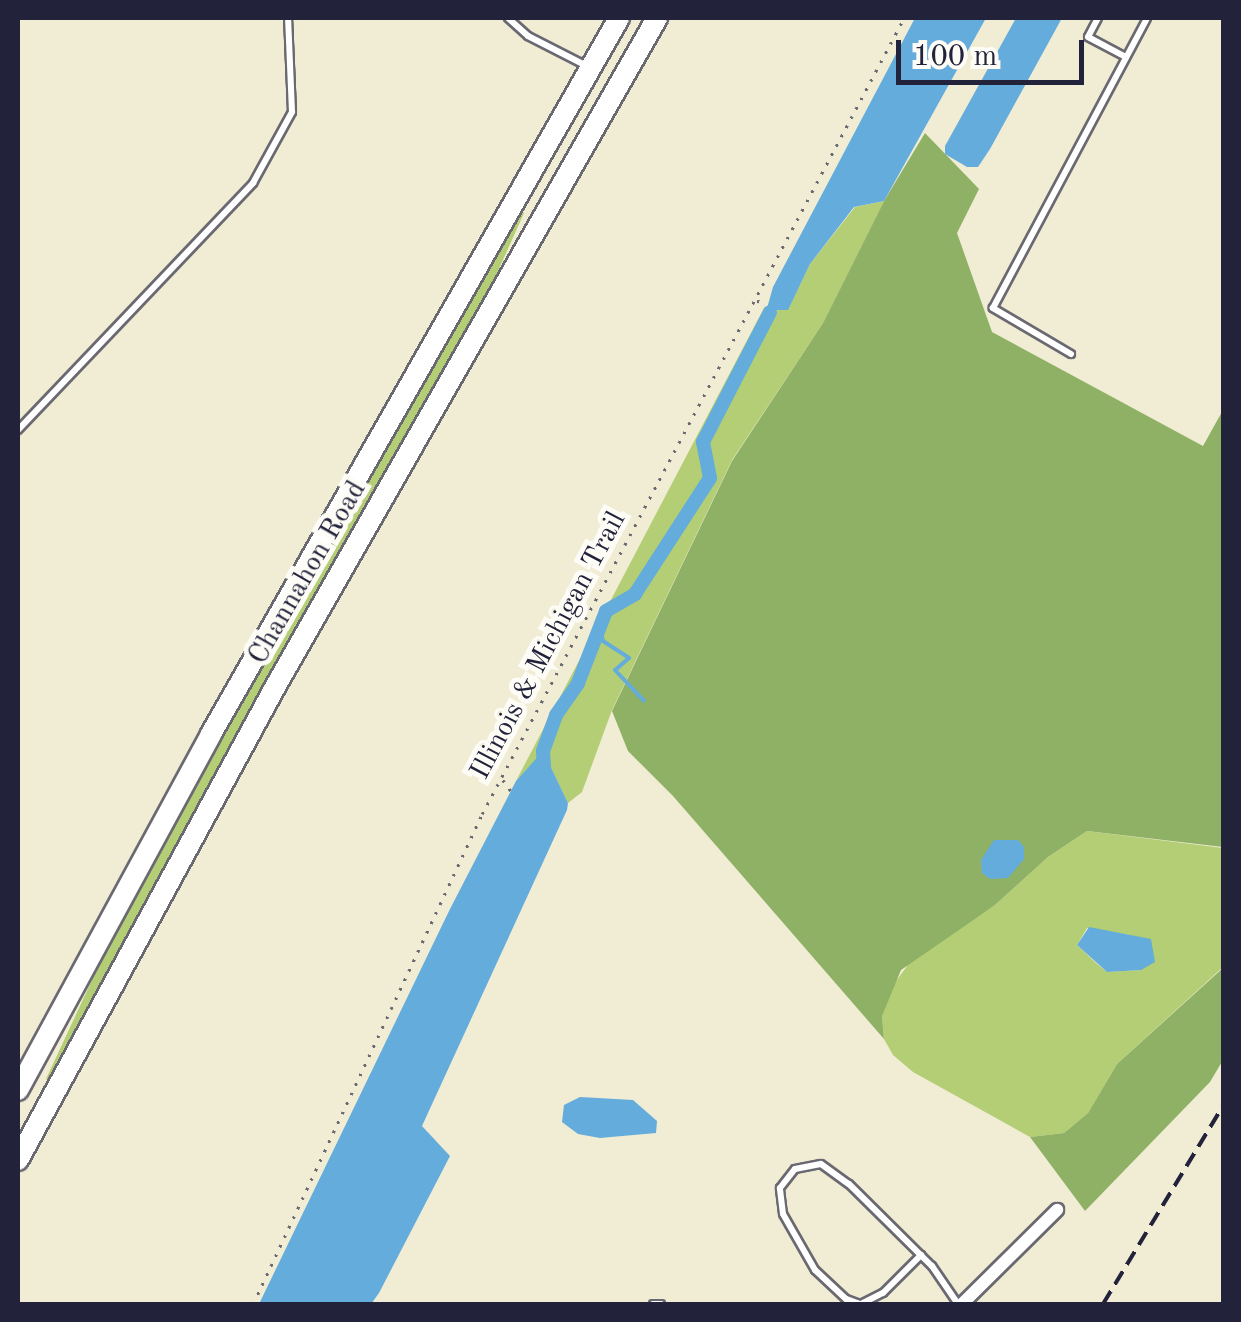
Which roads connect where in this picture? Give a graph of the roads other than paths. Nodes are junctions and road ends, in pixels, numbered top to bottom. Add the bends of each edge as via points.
1 (288, 18) edge
2 (508, 18) edge
3 (619, 18) edge
4 (1098, 18) edge
5 (1147, 18) edge
6 (656, 19) edge
7 (1126, 57) junction
8 (590, 68) junction
9 (1071, 354) dead end
10 (18, 430) edge
11 (18, 1090) edge
12 (18, 1160) edge
13 (1058, 1210) dead end
14 (921, 1255) junction
15 (653, 1304) edge
16 (661, 1304) edge
17 (860, 1304) edge
18 (960, 1304) edge

1 - 10 lane via 292,112 254,184
2 - 8 lane
3 - 8 main road, Channahon Road
4 - 7 lane via 1088,36
5 - 7 lane
6 - 12 main road, Channahon Road via 274,688
7 - 9 lane via 992,308
8 - 11 main road, Channahon Road via 228,702
13 - 18 street
14 - 17 lane via 883,1293
14 - 17 lane via 821,1164 795,1169 780,1188 783,1214 815,1270
14 - 18 lane
15 - 16 lane

